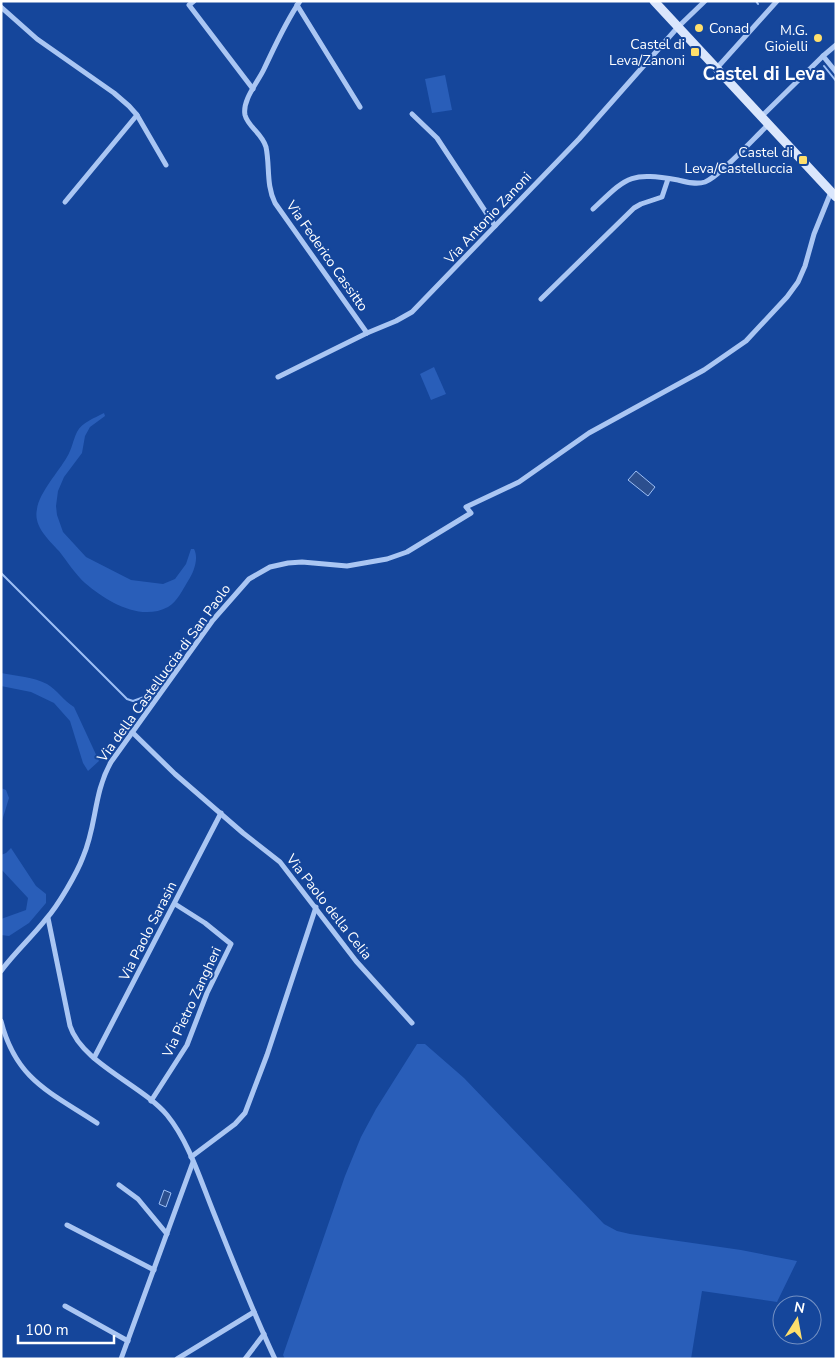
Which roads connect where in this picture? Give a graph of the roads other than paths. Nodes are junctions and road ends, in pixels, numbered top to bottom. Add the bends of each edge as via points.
1 (194, 1) edge
2 (654, 1) edge
3 (705, 1) edge
4 (777, 1) edge
5 (298, 3) edge
6 (1, 7) edge
7 (678, 27) junction
8 (836, 45) edge
9 (824, 56) junction
10 (716, 69) junction
11 (836, 72) edge
12 (253, 89) junction
13 (360, 107) dead end
14 (412, 114) dead end
15 (137, 115) junction
16 (761, 117) junction
17 (768, 125) junction
18 (166, 165) dead end
19 (668, 179) junction
20 (833, 195) edge
21 (64, 202) dead end
22 (593, 209) dead end
23 (494, 226) junction
24 (541, 299) dead end
25 (368, 333) junction
26 (278, 377) dead end
27 (132, 732) junction
28 (220, 813) junction
29 (175, 904) junction
30 (316, 907) junction
31 (48, 918) junction
32 (1, 971) edge
33 (1, 1022) edge
34 (412, 1023) dead end
35 (94, 1058) junction
36 (151, 1101) junction
37 (97, 1123) dead end
38 (192, 1159) junction
39 (118, 1185) dead end
40 (67, 1225) dead end
41 (167, 1234) junction
42 (154, 1270) junction
43 (65, 1306) dead end
44 (254, 1312) junction
45 (264, 1334) junction
46 (128, 1341) junction
47 (121, 1359) edge
48 (177, 1359) edge
49 (245, 1359) edge
50 (275, 1359) edge

1 - 12 street via 189,5
2 - 7 street
3 - 7 street, Via Antonio Zanoni
4 - 10 street
5 - 12 street, Via Federico Cassitto
5 - 13 street
6 - 15 street via 37,39 122,99
7 - 10 street
7 - 23 street, Via Antonio Zanoni via 579,139
8 - 9 street
9 - 11 street
9 - 16 street
10 - 16 street
12 - 25 street, Via Federico Cassitto via 245,114 265,144 268,183 273,199
14 - 23 street via 433,133
15 - 18 street
15 - 21 street
16 - 17 street
17 - 19 street via 708,180 698,183
17 - 20 street
19 - 22 street via 644,176 625,180
19 - 24 street via 662,197 634,208
20 - 27 street, Via della Castelluccia di San Paolo via 814,234 798,282 742,344 704,370 589,433 519,482 466,507 471,513 407,552 364,564 288,563 259,572 240,588 213,620
23 - 25 street, Via Antonio Zanoni via 412,312
25 - 26 street, Via Antonio Zanoni
27 - 28 street, Via Paolo della Celia
27 - 31 street, Via della Castelluccia di San Paolo via 104,776 85,854
28 - 29 street, Via Paolo Sarasin
28 - 30 street, Via Paolo della Celia via 280,862
29 - 35 street, Via Paolo Sarasin
29 - 36 street, Via Pietro Zangheri via 231,944 184,1051
30 - 34 street, Via Paolo della Celia via 363,969
30 - 38 street via 245,1112
31 - 32 street, Via della Castelluccia di San Paolo
31 - 35 street via 71,1029 80,1045
33 - 37 street via 10,1050 27,1074
35 - 36 street
36 - 38 street via 172,1121
38 - 41 street
38 - 44 street
39 - 41 street via 136,1197
40 - 42 street
41 - 42 street
42 - 46 street
43 - 46 street
44 - 45 street
44 - 48 street
45 - 49 street
45 - 50 street
46 - 47 street

